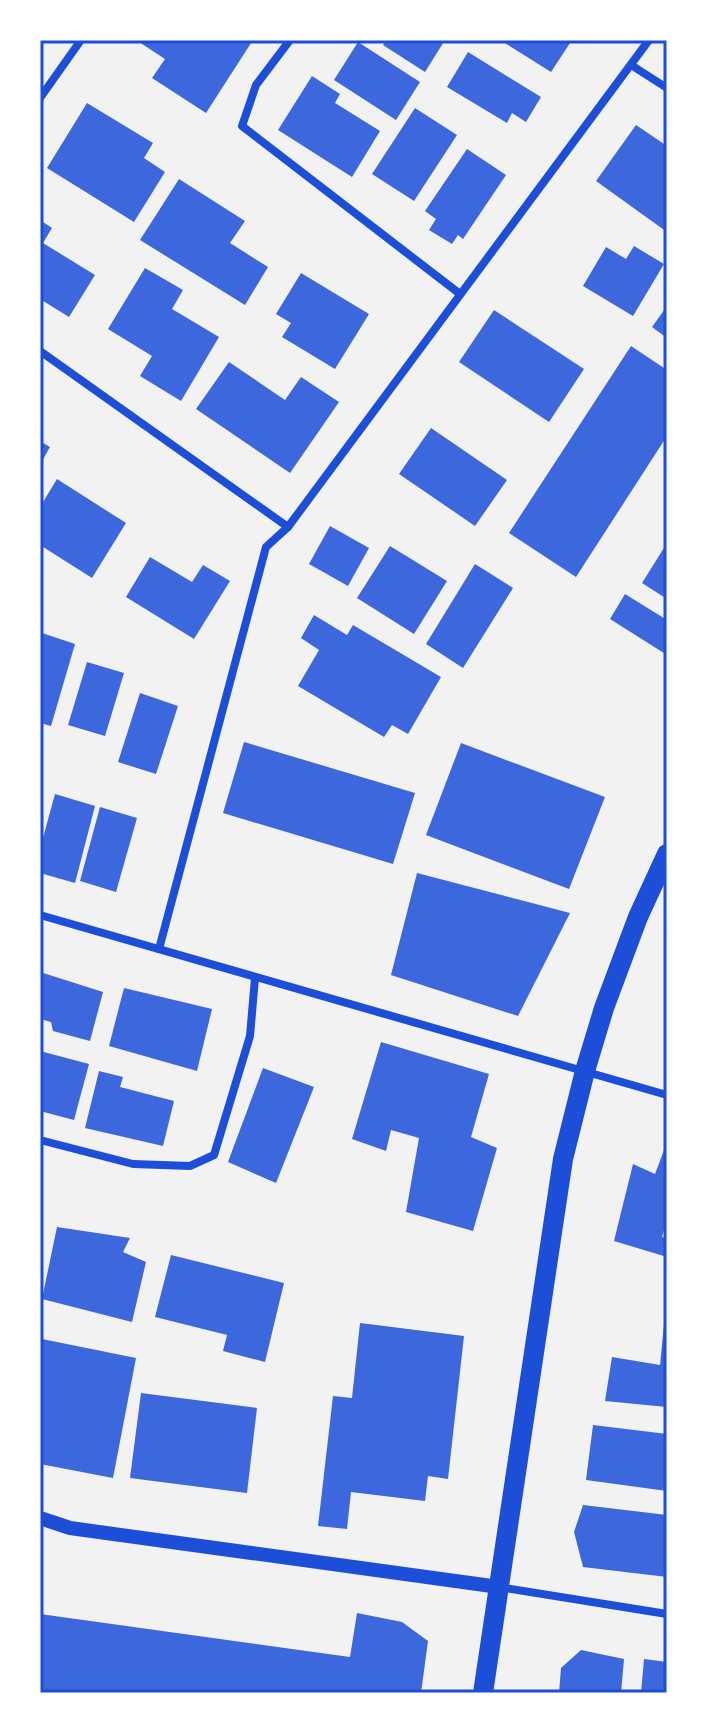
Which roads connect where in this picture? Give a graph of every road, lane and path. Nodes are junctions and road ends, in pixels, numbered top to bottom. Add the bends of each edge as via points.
1 (81, 40) edge
2 (290, 40) edge
3 (649, 40) edge
4 (631, 65) junction
5 (667, 88) edge
6 (40, 98) edge
7 (460, 294) junction
8 (40, 351) edge
9 (288, 527) junction
10 (667, 854) edge
11 (40, 915) edge
12 (159, 949) junction
13 (255, 978) junction
14 (585, 1071) junction
15 (667, 1095) edge
16 (40, 1140) edge
17 (40, 1518) edge
18 (499, 1587) junction
19 (667, 1614) edge
20 (483, 1693) edge

1 - 6 street
2 - 7 street via 256,85 242,126
3 - 4 street
4 - 5 street
4 - 7 street
7 - 9 street
8 - 9 street
9 - 12 street via 266,547
10 - 14 main road via 638,917
11 - 12 street
12 - 13 street
13 - 14 street
13 - 16 street via 250,1036 214,1155 190,1166 133,1164
14 - 15 street
14 - 18 main road via 548,1249
17 - 18 street via 70,1528
18 - 19 street
18 - 20 main road

